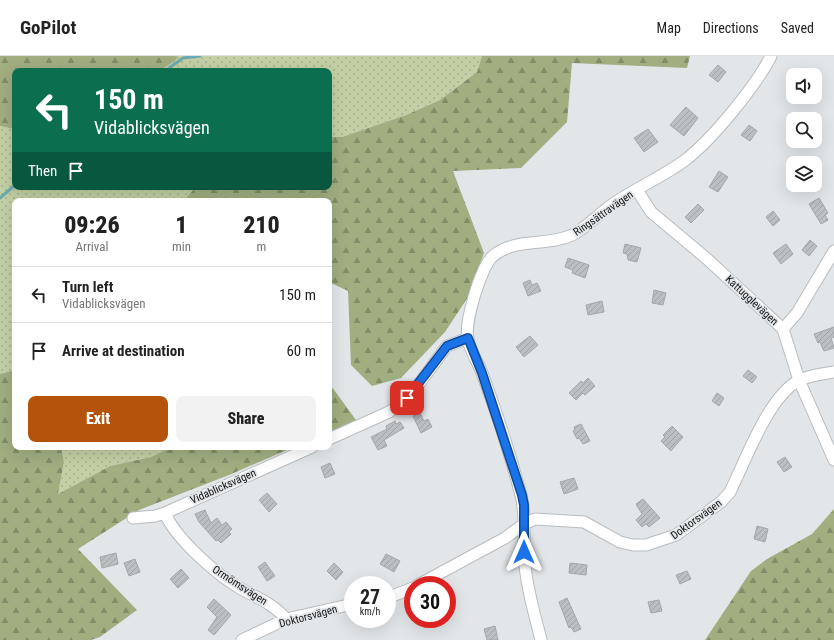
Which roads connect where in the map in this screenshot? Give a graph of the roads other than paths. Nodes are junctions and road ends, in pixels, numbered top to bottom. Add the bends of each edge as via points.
1 (771, 56) edge
2 (637, 190) junction
3 (834, 251) edge
4 (783, 328) junction
5 (468, 338) junction
6 (834, 372) edge
7 (799, 380) junction
8 (332, 438) edge
9 (305, 450) edge
10 (834, 460) edge
11 (165, 513) junction
12 (133, 518) dead end
13 (524, 524) junction
14 (435, 576) edge
15 (344, 606) edge
16 (286, 620) junction
17 (242, 640) edge
18 (541, 640) edge

1 - 2 street, Ringsättravägen via 760,75 699,148 672,169
2 - 4 street, Kattugglevägen via 651,212
2 - 5 street, Ringsättravägen via 607,207 571,235 558,240 511,246 492,257 475,297
3 - 4 street via 797,313
4 - 7 street, Kattugglevägen
5 - 8 street via 447,346 419,384 399,405
5 - 13 street, Ringsättravägen via 516,478 524,505
6 - 7 street, Doktorsvägen
7 - 10 street, Kattugglevägen
7 - 13 street, Doktorsvägen via 787,388 772,408 730,492 721,502 676,535 656,543 633,545 620,542 584,522 535,519
9 - 11 street, Vidablicksvägen
11 - 12 street, Vidablicksvägen
11 - 16 street, Ormömsvägen via 168,521 182,538 210,565 238,586 278,610
13 - 14 street, Doktorsvägen via 505,538
13 - 18 street, Ringsättravägen via 526,578
15 - 16 street, Doktorsvägen
16 - 17 street, Doktorsvägen

